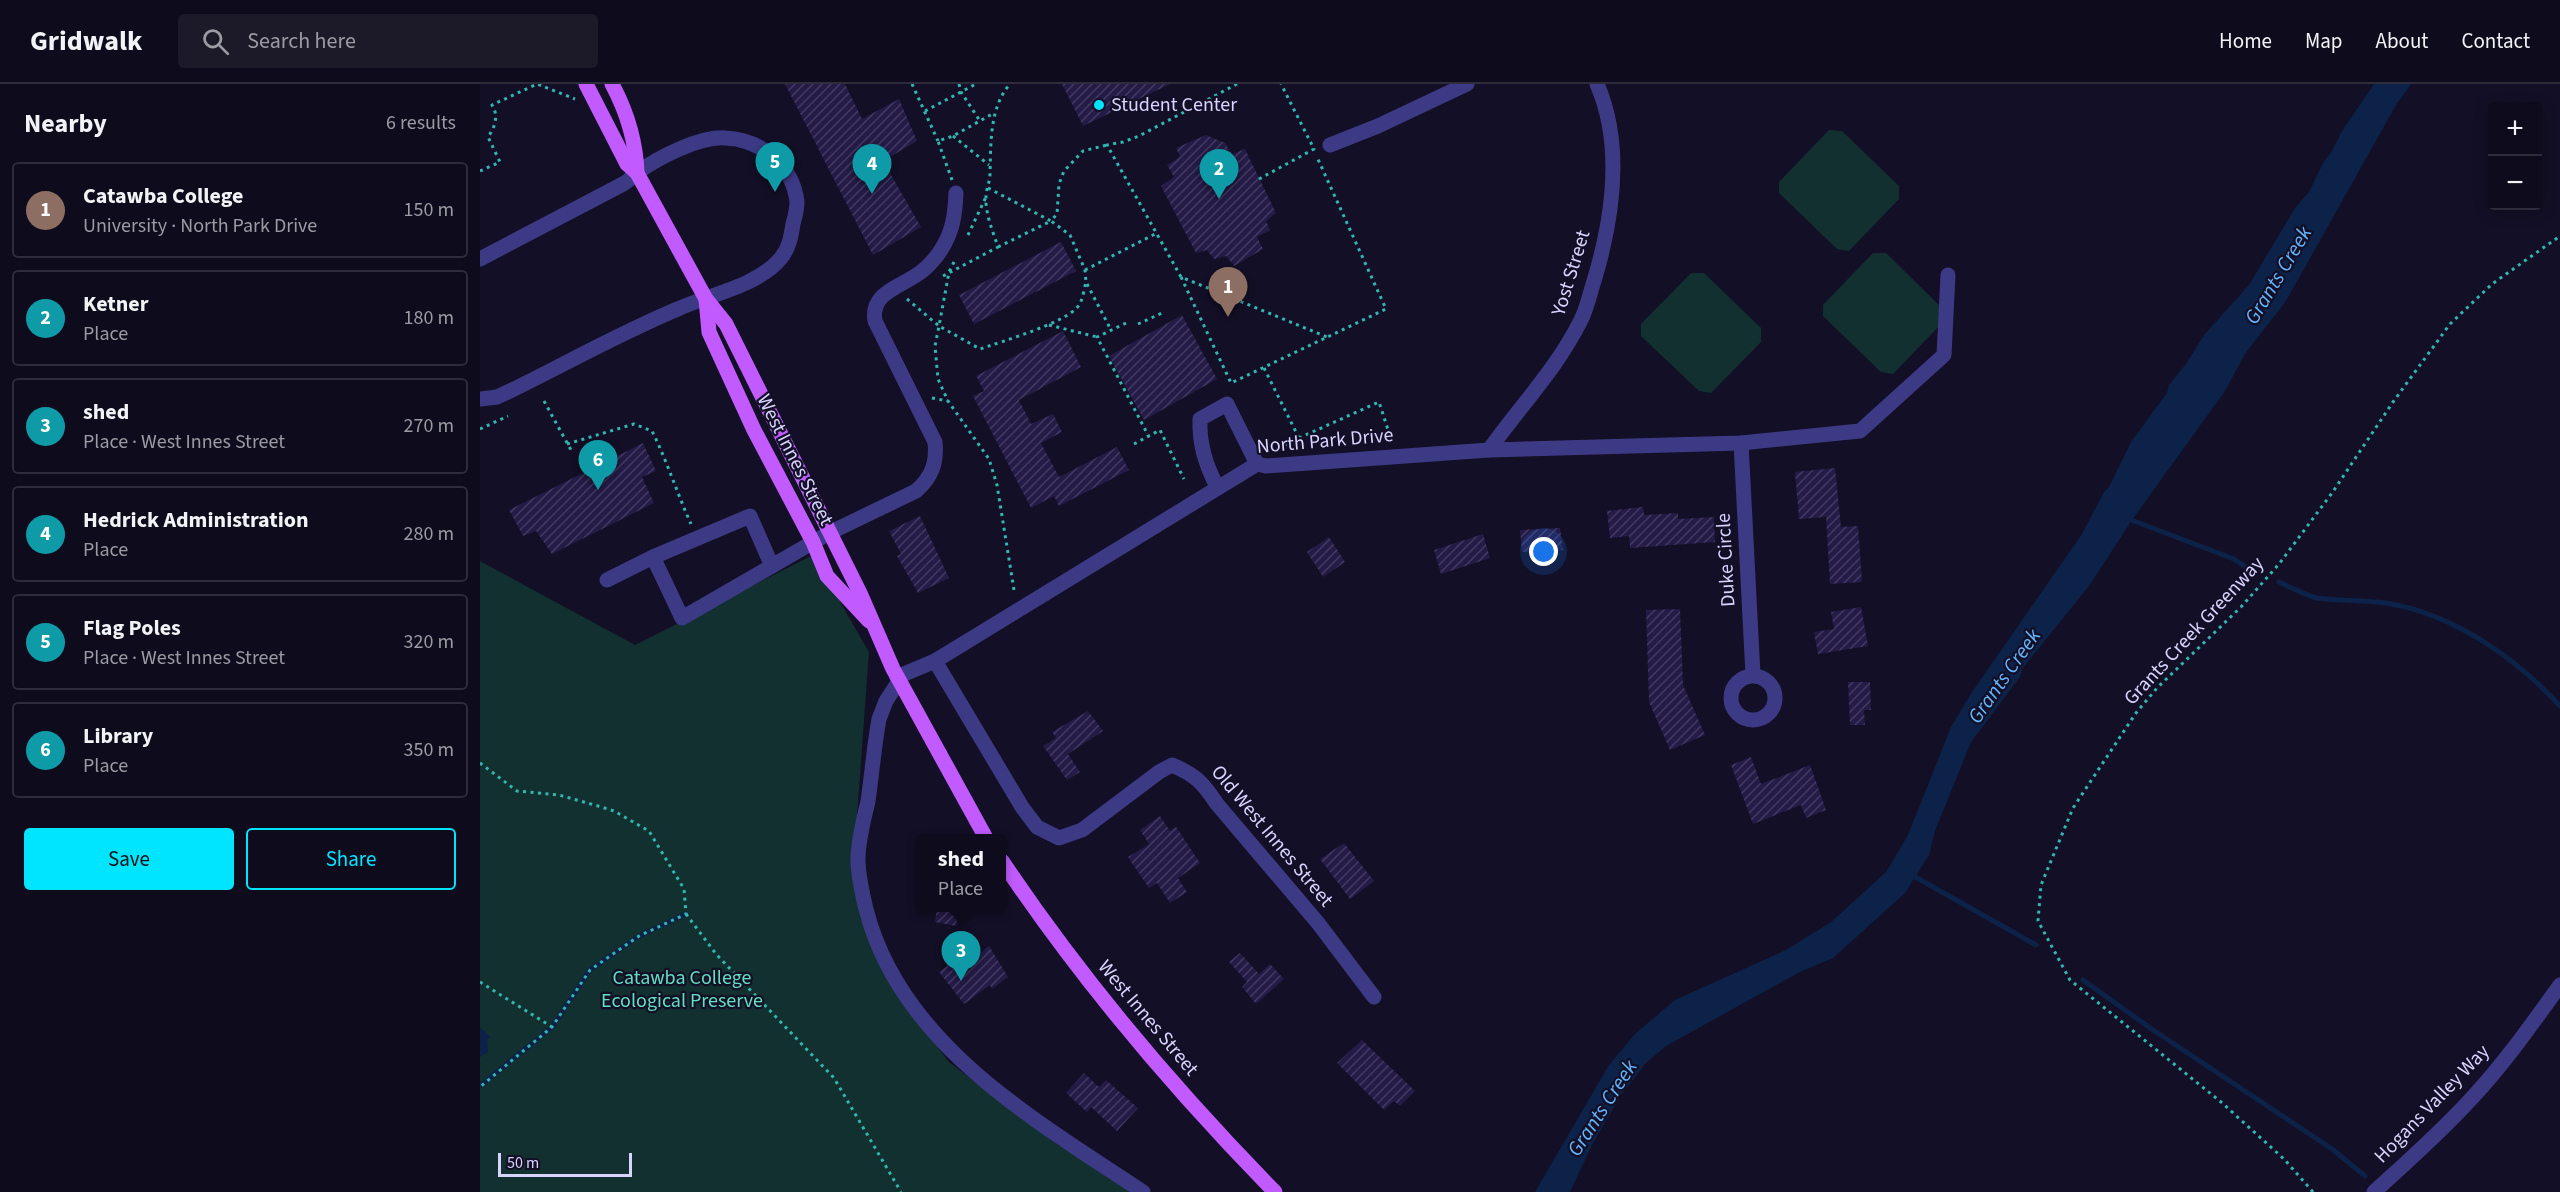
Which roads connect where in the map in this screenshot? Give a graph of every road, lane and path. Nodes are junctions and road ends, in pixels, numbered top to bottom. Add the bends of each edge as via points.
1 (586, 84) edge
2 (612, 84) edge
3 (912, 84) edge
4 (959, 84) edge
5 (976, 84) edge
6 (1010, 84) edge
7 (1237, 84) edge
8 (1281, 84) edge
9 (1467, 84) edge
10 (1597, 84) edge
11 (961, 92) junction
12 (582, 102) dead end
13 (924, 111) junction
14 (994, 113) junction
15 (980, 121) junction
16 (953, 136) junction
17 (939, 141) junction
18 (1107, 145) junction
19 (1330, 145) dead end
20 (1314, 149) junction
21 (990, 165) junction
22 (480, 171) edge
23 (638, 173) junction
24 (1259, 179) dead end
25 (988, 188) junction
26 (956, 193) joint
27 (986, 196) junction
28 (1051, 221) junction
29 (1157, 233) junction
30 (2560, 236) edge
31 (964, 243) dead end
32 (998, 247) junction
33 (959, 253) dead end
34 (480, 259) edge
35 (1085, 270) junction
36 (949, 272) junction
37 (1948, 275) dead end
38 (940, 277) dead end
39 (1181, 277) junction
40 (1086, 282) junction
41 (904, 296) dead end
42 (706, 299) junction
43 (1162, 313) dead end
44 (1126, 323) dead end
45 (1138, 324) dead end
46 (1049, 325) junction
47 (939, 326) junction
48 (1111, 330) junction
49 (1097, 337) junction
50 (1327, 337) junction
51 (1264, 368) junction
52 (480, 399) edge
53 (544, 401) dead end
54 (508, 416) dead end
55 (480, 429) edge
56 (1149, 437) junction
57 (1299, 438) junction
58 (1741, 443) junction
59 (567, 444) junction
60 (1134, 444) dead end
61 (1394, 447) dead end
62 (571, 450) dead end
63 (1489, 450) junction
64 (1286, 456) dead end
65 (1257, 464) junction
66 (1184, 479) dead end
67 (1217, 487) junction
68 (829, 533) junction
69 (698, 538) junction
70 (813, 542) junction
71 (652, 557) junction
72 (772, 566) junction
73 (607, 580) dead end
74 (1014, 590) dead end
75 (873, 625) junction
76 (935, 661) junction
77 (1753, 675) dead end
78 (898, 679) junction
79 (480, 763) edge
80 (984, 834) edge
81 (1006, 867) edge
82 (686, 914) junction
83 (480, 982) edge
84 (2560, 985) edge
85 (1374, 997) dead end
86 (552, 1027) junction
87 (480, 1087) edge
88 (901, 1192) edge
89 (1143, 1192) edge
90 (1275, 1192) edge
91 (2313, 1192) edge
92 (2374, 1192) edge

1 - 23 main road, West Innes Street via 627,164
2 - 23 main road, West Innes Street via 636,145
3 - 13 path
4 - 11 path
5 - 11 path
6 - 14 path via 1002,92
7 - 18 path via 1139,136
8 - 20 path
9 - 19 street
10 - 63 street, Yost Street via 1614,167 1612,209 1597,271 1582,318 1559,357
11 - 13 path
11 - 15 path
12 - 22 path via 537,84 492,105 496,121 488,137 500,162
13 - 17 path
14 - 15 path
14 - 21 path
15 - 16 path
16 - 17 path
16 - 21 path
17 - 26 path
18 - 28 path via 1083,151 1064,171 1057,214
18 - 29 path
20 - 24 path
20 - 50 path via 1386,309
21 - 25 path
23 - 34 street via 626,183
23 - 42 main road, West Innes Street
23 - 42 street via 692,145 725,138 760,148 784,168 797,204 788,247 766,271
25 - 27 path
25 - 28 path
26 - 68 street via 955,221 940,252 920,273 886,292 873,310 874,321 935,442 933,469 927,482 916,491
27 - 31 path
27 - 32 path
28 - 32 path
28 - 35 path via 1070,235
29 - 35 path
29 - 39 path
30 - 91 path, Grants Creek Greenway via 2492,284 2450,324 2279,564 2136,713 2073,808 2041,885 2038,921 2070,980 2247,1124
32 - 36 path
33 - 36 path
35 - 40 path
36 - 38 path
36 - 47 path
37 - 58 street, North Park Drive via 1944,355 1860,431
39 - 50 path
39 - 51 path via 1231,383
40 - 46 path via 1079,306
40 - 48 path
41 - 47 path
42 - 52 street via 681,307 497,397
42 - 68 main road, West Innes Street via 726,324
42 - 70 main road, West Innes Street via 709,332 754,430
43 - 45 path
44 - 48 path
46 - 47 path via 980,349
46 - 49 path
47 - 74 path via 935,346 938,379 948,401 989,459
48 - 49 path
49 - 56 path
50 - 51 path
51 - 57 path
53 - 59 path
54 - 55 path
56 - 60 path
56 - 66 path via 1160,430
57 - 61 path via 1379,402
57 - 64 path via 1282,447
58 - 63 street, North Park Drive
58 - 77 street, Duke Circle
59 - 62 path
59 - 69 path via 634,424 652,431
63 - 65 street, North Park Drive
65 - 67 street, North Park Drive
65 - 67 street via 1227,404 1200,419 1199,438
67 - 76 street, North Park Drive
68 - 70 street
68 - 75 main road, West Innes Street
69 - 71 street
69 - 72 street via 750,516
70 - 72 street
70 - 75 main road, West Innes Street via 827,576
71 - 72 street via 682,618
71 - 73 street
75 - 78 main road, West Innes Street
76 - 78 street, North Park Drive
76 - 85 street, Old West Innes Street via 1037,827 1059,838 1082,830 1172,765 1191,773 1318,923
78 - 80 main road, West Innes Street
78 - 89 street via 879,719 858,859 873,936 914,1008 981,1078
79 - 82 path via 517,791 559,795 598,806 649,831 684,889
81 - 90 main road, West Innes Street via 1100,995 1182,1092
82 - 86 path via 639,936 590,970
82 - 88 path via 716,954 834,1078
83 - 86 path
84 - 92 street, Hogans Valley Way via 2473,1098
86 - 87 path

